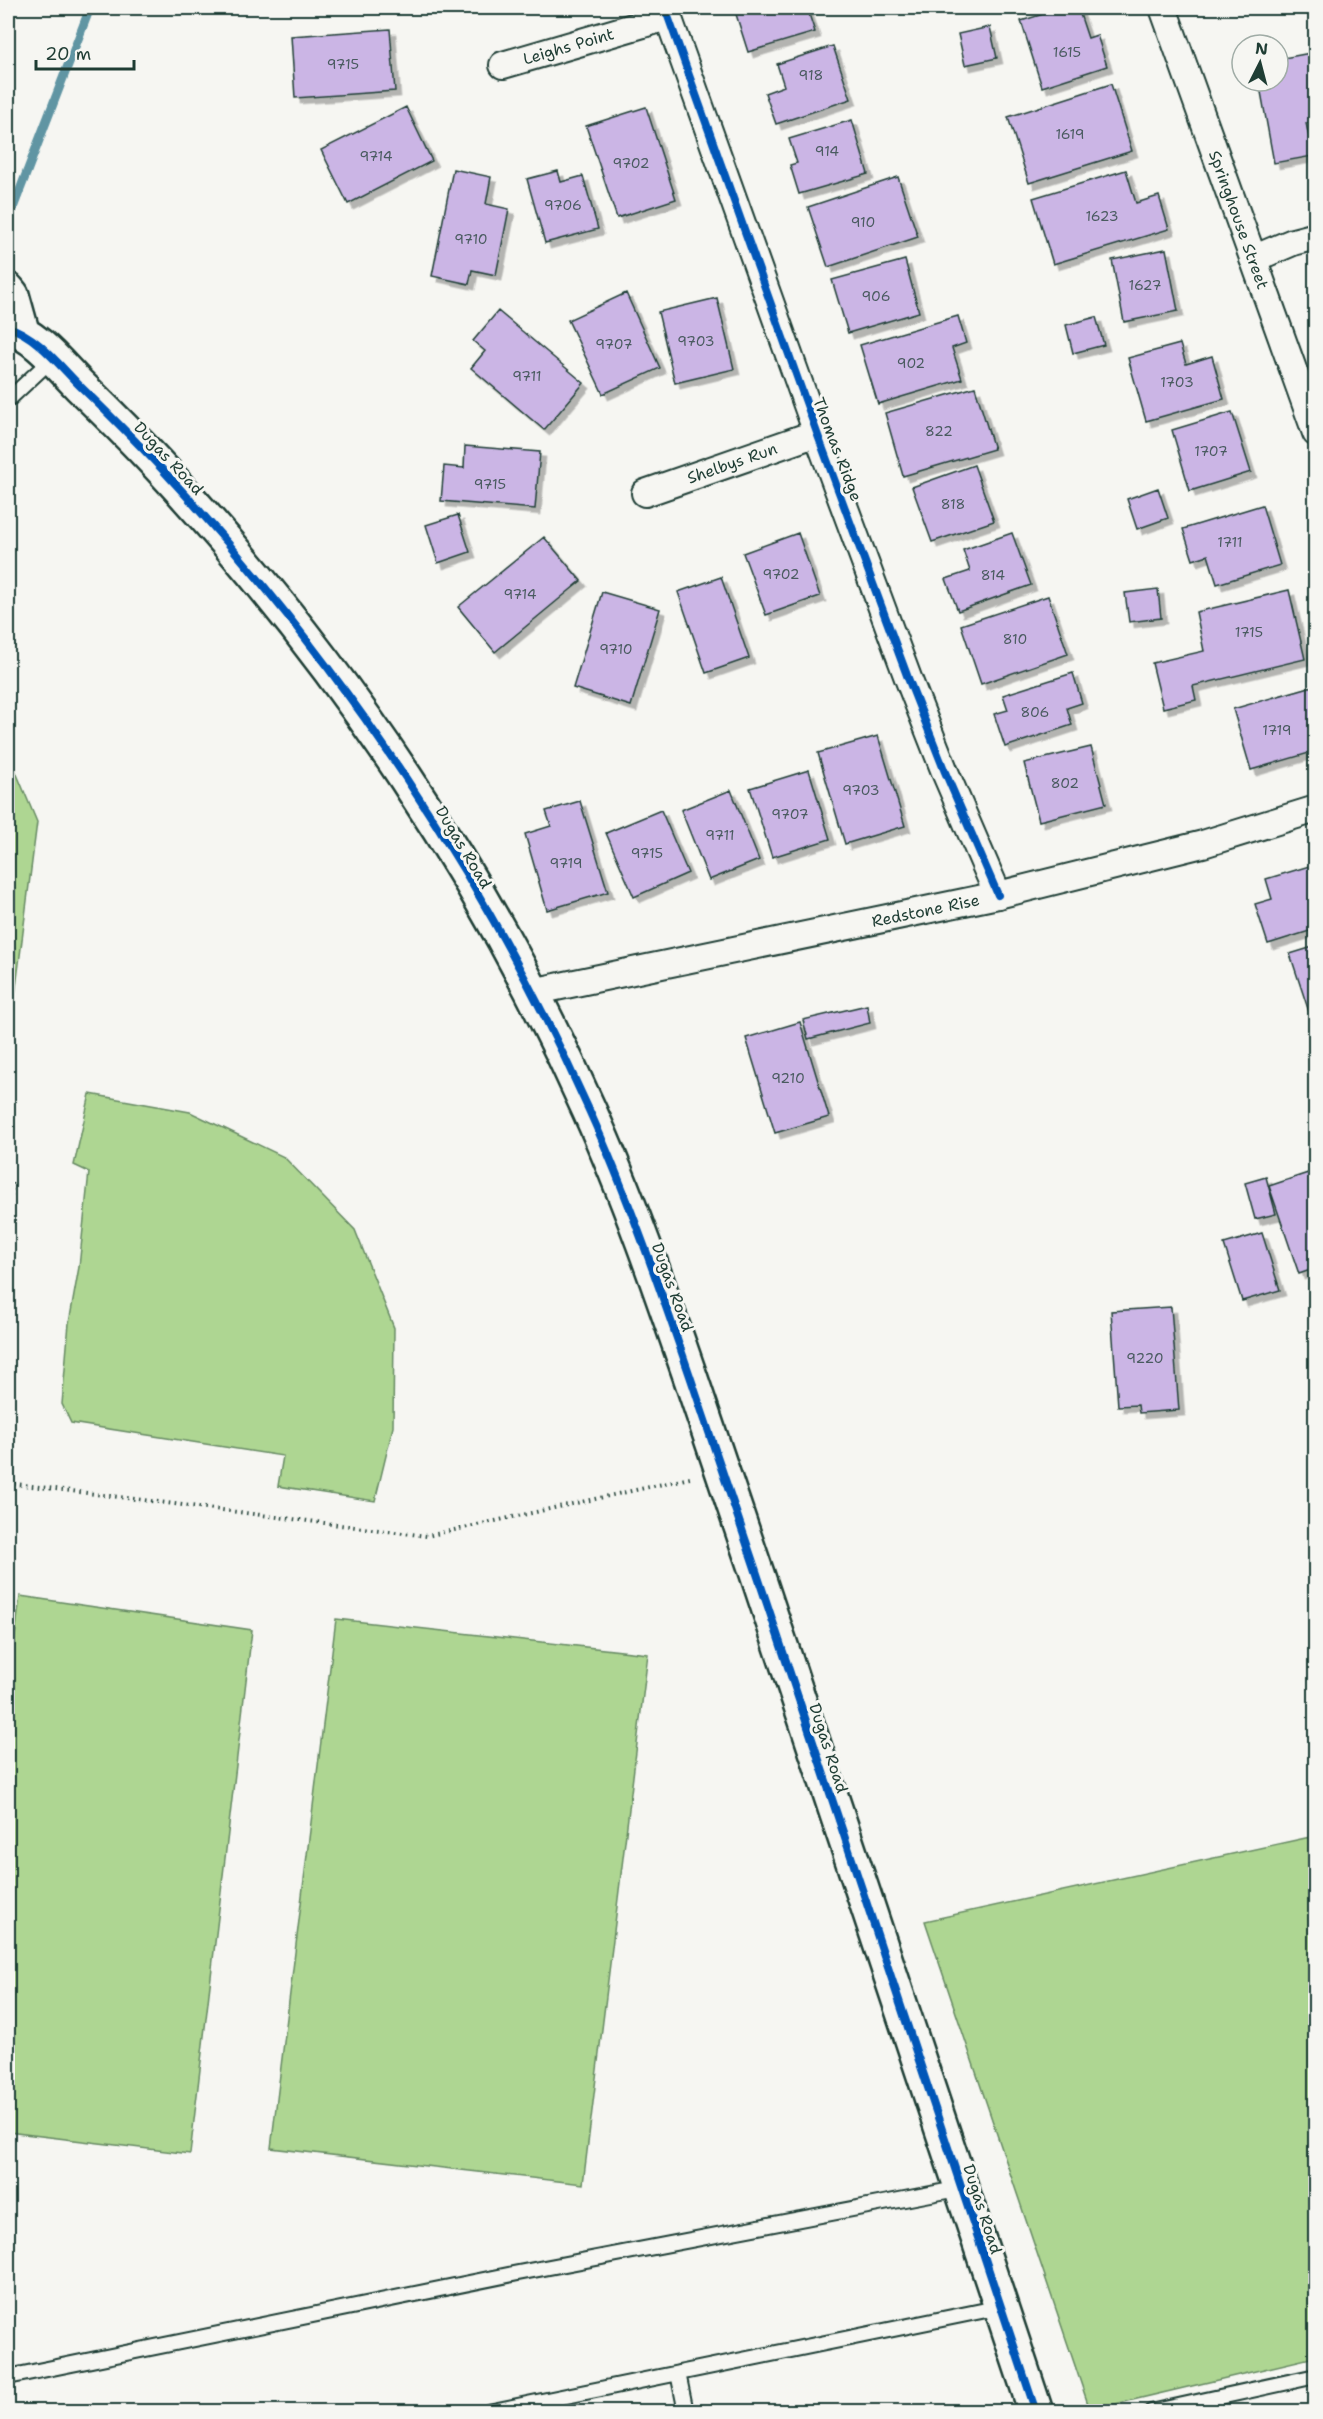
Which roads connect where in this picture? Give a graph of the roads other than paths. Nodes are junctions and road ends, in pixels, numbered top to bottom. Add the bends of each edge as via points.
1 (1163, 8) edge
2 (666, 12) edge
3 (502, 65) dead end
4 (1316, 236) edge
5 (1253, 259) junction
6 (8, 290) edge
7 (15, 329) edge
8 (53, 358) junction
9 (8, 400) edge
10 (817, 433) junction
11 (1316, 434) edge
12 (645, 493) dead end
13 (1316, 809) edge
14 (998, 895) junction
15 (532, 992) junction
16 (962, 2188) junction
17 (1001, 2307) junction
18 (678, 2373) junction
19 (1316, 2376) edge
20 (8, 2377) edge
21 (488, 2412) edge
22 (686, 2412) edge
23 (1036, 2412) edge
24 (1151, 2412) edge

1 - 5 street, Springhouse Street
2 - 3 street, Leighs Point
2 - 10 street, Thomas Ridge
4 - 5 street
5 - 11 street, Springhouse Street
6 - 7 street, Dugas Road via 12,295
7 - 8 street, Dugas Road
8 - 9 lane
8 - 15 street, Dugas Road via 189,498 297,626 425,807
10 - 12 street, Shelbys Run
10 - 14 street, Thomas Ridge via 945,772
13 - 14 street, Redstone Rise via 1203,844
14 - 15 street, Redstone Rise
15 - 16 street, Dugas Road via 573,1073 654,1271
16 - 17 street, Dugas Road
16 - 20 lane
17 - 18 lane
17 - 23 street, Dugas Road
18 - 21 lane
18 - 22 lane
19 - 24 lane

